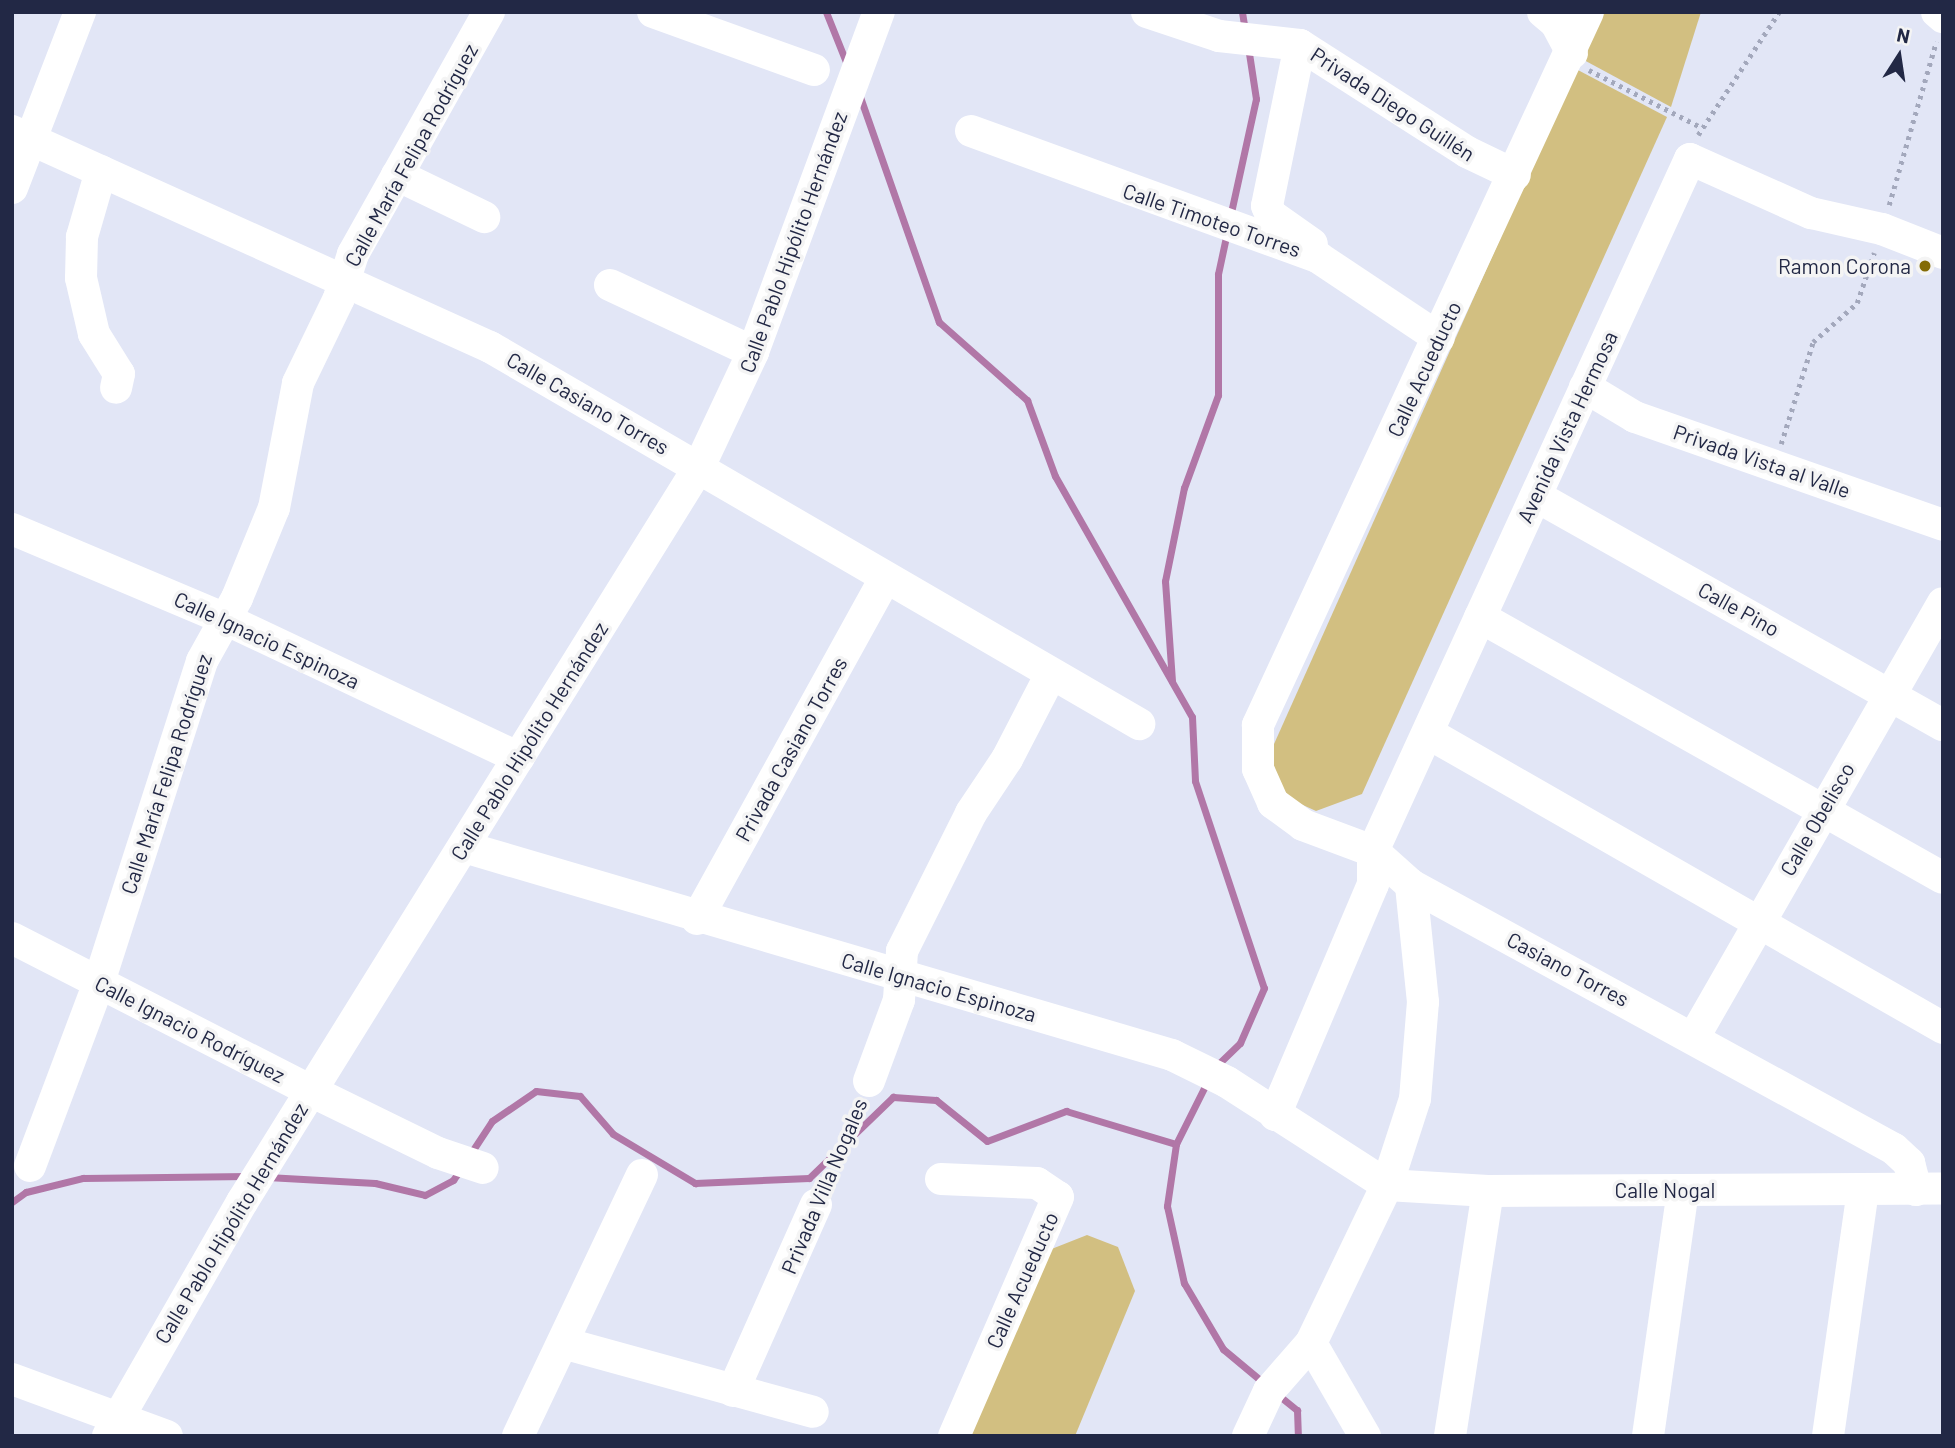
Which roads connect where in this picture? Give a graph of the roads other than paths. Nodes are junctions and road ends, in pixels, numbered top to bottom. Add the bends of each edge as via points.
1 (80, 12) edge
2 (489, 12) edge
3 (653, 12) edge
4 (1147, 12) edge
5 (1543, 12) edge
6 (1588, 12) edge
7 (878, 14) edge
8 (1300, 45) junction
9 (1571, 56) junction
10 (814, 70) dead end
11 (971, 131) dead end
12 (22, 135) edge
13 (101, 171) junction
14 (397, 175) junction
15 (1515, 175) junction
16 (12, 188) edge
17 (484, 216) dead end
18 (1943, 253) edge
19 (1310, 255) junction
20 (345, 277) junction
21 (610, 285) dead end
22 (1439, 338) junction
23 (753, 352) junction
24 (1585, 387) junction
25 (116, 388) dead end
26 (699, 467) junction
27 (1536, 496) junction
28 (1943, 525) edge
29 (12, 529) edge
30 (885, 579) junction
31 (1943, 603) edge
32 (1480, 617) junction
33 (223, 618) junction
34 (1051, 676) junction
35 (1889, 694) junction
36 (1139, 724) dead end
37 (1258, 725) joint
38 (1943, 725) edge
39 (1428, 733) junction
40 (519, 758) junction
41 (1822, 809) junction
42 (464, 847) junction
43 (1373, 851) junction
44 (1943, 878) edge
45 (1411, 885) junction
46 (697, 919) junction
47 (1760, 920) junction
48 (12, 938) edge
49 (899, 977) junction
50 (99, 982) junction
51 (1943, 1028) edge
52 (1694, 1037) junction
53 (869, 1081) road end
54 (311, 1091) junction
55 (1275, 1115) junction
56 (471, 1164) dead end
57 (30, 1166) dead end
58 (642, 1175) dead end
59 (941, 1179) dead end
60 (1387, 1185) junction
61 (1683, 1189) junction
62 (1929, 1189) edge
63 (1863, 1190) junction
64 (1488, 1191) junction
65 (816, 1205) road end
66 (563, 1343) junction
67 (1311, 1343) junction
68 (12, 1379) edge
69 (733, 1391) junction
70 (813, 1412) dead end
71 (112, 1427) edge
72 (167, 1436) edge
73 (518, 1436) edge
74 (954, 1436) edge
75 (1248, 1436) edge
76 (1365, 1436) edge
77 (1451, 1436) edge
78 (1648, 1436) edge
79 (1828, 1436) edge

1 - 12 street
2 - 14 street, Calle María Felipa Rodríguez
3 - 10 street
4 - 8 street, Privada Diego Guillén via 1250,39
5 - 9 street via 1556,23
6 - 9 street, Calle Acueducto
7 - 23 street, Calle Pablo Hipólito Hernández
8 - 15 street, Privada Diego Guillén via 1467,152
8 - 19 street via 1267,206 1270,215 1311,242
9 - 15 street, Calle Acueducto
11 - 19 street, Calle Timoteo Torres
12 - 13 street, Calle Casiano Torres
12 - 16 street
13 - 20 street, Calle Casiano Torres
13 - 25 street via 82,237 81,278 93,334 119,374
14 - 17 street
14 - 20 street, Calle María Felipa Rodríguez
15 - 22 street, Calle Acueducto
18 - 24 street, Avenida Vista Hermosa via 1882,229 1811,213 1690,159
19 - 22 street, Calle Timoteo Torres
20 - 26 street, Calle Casiano Torres via 490,347
20 - 33 street, Calle María Felipa Rodríguez via 294,395 291,436 274,508 237,598
21 - 23 street
22 - 37 street, Calle Acueducto
23 - 26 street, Calle Pablo Hipólito Hernández
24 - 27 street, Avenida Vista Hermosa
24 - 28 street, Privada Vista al Valle via 1635,417
26 - 30 street, Calle Casiano Torres
26 - 40 street, Calle Pablo Hipólito Hernández
27 - 32 street, Avenida Vista Hermosa
27 - 35 street, Calle Pino
29 - 33 street, Calle Ignacio Espinoza
30 - 34 street, Calle Casiano Torres
30 - 46 street, Privada Casiano Torres
31 - 35 street, Calle Obelisco
32 - 39 street, Avenida Vista Hermosa
32 - 41 street
33 - 40 street, Calle Ignacio Espinoza
33 - 50 street, Calle María Felipa Rodríguez via 202,662
34 - 36 street, Calle Casiano Torres
34 - 49 street, Privada Villa Nogales via 1007,759 971,813 902,951
35 - 38 street, Calle Pino
35 - 41 street, Calle Obelisco
37 - 43 street, Casiano Torres via 1255,757 1273,803 1303,825
39 - 43 street, Avenida Vista Hermosa
39 - 47 street
40 - 42 street, Calle Pablo Hipólito Hernández
41 - 44 street
41 - 47 street, Calle Obelisco
42 - 46 street, Calle Ignacio Espinoza
42 - 54 street, Calle Pablo Hipólito Hernández
43 - 45 street, Casiano Torres
43 - 55 street via 1373,884
45 - 52 street, Casiano Torres
45 - 60 street via 1423,1002 1422,1051 1415,1099
46 - 49 street, Calle Ignacio Espinoza
47 - 51 street
47 - 52 street, Calle Obelisco
48 - 50 street, Calle Ignacio Rodríguez
49 - 53 street, Privada Villa Nogales via 899,1000
49 - 55 street, Calle Ignacio Espinoza via 1123,1038 1211,1073
50 - 54 street, Calle Ignacio Rodríguez
50 - 57 street, Calle María Felipa Rodríguez
52 - 62 street, Casiano Torres via 1894,1149
54 - 56 street, Calle Ignacio Rodríguez
54 - 71 street, Calle Pablo Hipólito Hernández
55 - 60 street, Calle Ignacio Espinoza
58 - 66 street
59 - 74 street, Calle Acueducto via 1037,1183 1058,1197
60 - 64 street, Calle Nogal
60 - 67 street
61 - 63 street, Calle Nogal
61 - 64 street, Calle Nogal
61 - 78 street
62 - 63 street, Calle Nogal
63 - 79 street
64 - 77 street
65 - 69 street, Privada Villa Nogales
66 - 69 street
66 - 73 street
67 - 75 street via 1272,1387
67 - 76 street
68 - 71 street
69 - 70 street
71 - 72 street

